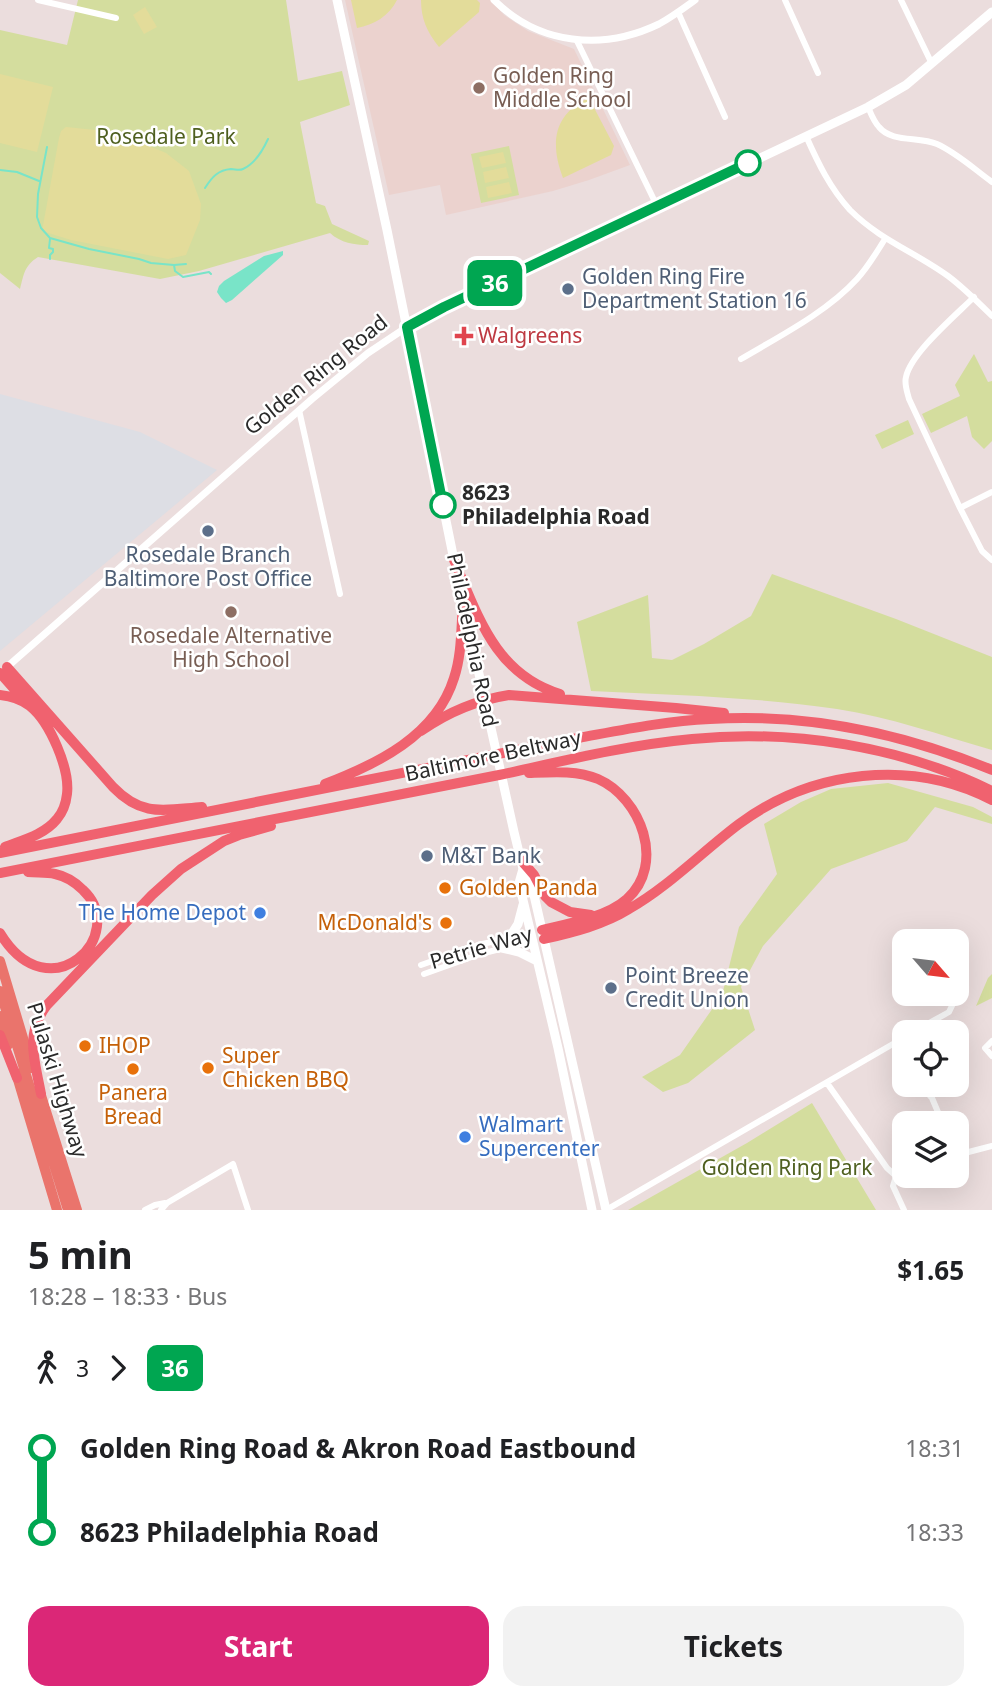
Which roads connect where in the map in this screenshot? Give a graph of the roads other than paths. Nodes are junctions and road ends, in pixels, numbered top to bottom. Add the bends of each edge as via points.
1 (38, 0) edge
2 (337, 0) edge
3 (494, 0) edge
4 (695, 0) edge
5 (785, 0) edge
6 (901, 0) edge
7 (678, 12) junction
8 (992, 12) edge
9 (116, 18) dead end
10 (578, 41) junction
11 (932, 64) junction
12 (818, 73) dead end
13 (868, 107) junction
14 (724, 117) dead end
15 (806, 136) junction
16 (992, 182) edge
17 (657, 206) junction
18 (885, 239) junction
19 (974, 298) junction
20 (992, 316) edge
21 (407, 327) junction
22 (741, 359) dead end
23 (299, 411) junction
24 (992, 492) edge
25 (960, 508) junction
26 (454, 560) junction
27 (992, 561) edge
28 (340, 594) dead end
29 (463, 603) junction
30 (2, 671) edge
31 (0, 695) edge
32 (484, 700) junction
33 (582, 701) junction
34 (30, 707) junction
35 (746, 717) junction
36 (421, 731) junction
37 (992, 770) edge
38 (499, 775) junction
39 (992, 791) edge
40 (295, 795) junction
41 (992, 800) edge
42 (354, 803) junction
43 (250, 804) junction
44 (0, 850) edge
45 (522, 864) junction
46 (4, 872) edge
47 (524, 903) junction
48 (594, 916) junction
49 (0, 933) edge
50 (537, 936) junction
51 (509, 938) junction
52 (502, 948) junction
53 (0, 961) edge
54 (537, 961) junction
55 (421, 965) dead end
56 (424, 974) dead end
57 (0, 991) edge
58 (952, 1006) edge
59 (0, 1016) edge
60 (935, 1020) edge
61 (0, 1035) edge
62 (992, 1041) edge
63 (892, 1045) edge
64 (992, 1056) edge
65 (17, 1078) junction
66 (827, 1083) junction
67 (41, 1094) junction
68 (992, 1146) edge
69 (969, 1152) edge
70 (892, 1172) edge
71 (893, 1188) edge
72 (167, 1203) junction
73 (76, 1205) edge
74 (57, 1210) edge
75 (68, 1210) edge
76 (83, 1210) edge
77 (145, 1210) edge
78 (161, 1210) edge
79 (248, 1210) edge
80 (592, 1210) edge
81 (606, 1210) edge
82 (904, 1210) edge

1 - 9 street
2 - 21 main road, Philadelphia Road
3 - 10 street via 537,29
4 - 7 street
5 - 12 street
6 - 11 street
7 - 10 street via 631,35
7 - 14 street
8 - 11 main road, Golden Ring Road
10 - 17 street
11 - 13 main road, Golden Ring Road
13 - 15 main road, Golden Ring Road
13 - 16 street via 885,133 936,143
15 - 17 main road, Golden Ring Road
15 - 18 street via 834,190
17 - 21 main road, Golden Ring Road
18 - 19 street via 942,272
18 - 22 street via 848,289
19 - 20 street
19 - 25 street via 915,359 905,383
21 - 23 street, Golden Ring Road
21 - 26 main road, Philadelphia Road
23 - 28 street
23 - 30 street, Golden Ring Road
24 - 25 street
25 - 27 street
26 - 29 main road, Philadelphia Road
26 - 33 highway via 498,652 531,681
29 - 32 main road, Philadelphia Road
29 - 36 highway via 454,678 441,706
30 - 34 highway
30 - 43 highway via 128,801 151,810
31 - 34 highway
32 - 33 highway via 509,695
32 - 36 highway via 453,711
32 - 45 main road, Philadelphia Road
33 - 35 highway
34 - 44 highway via 48,729 63,762 66,799 57,819 43,831
35 - 37 highway, Baltimore Beltway via 805,720 878,732
35 - 40 highway, Baltimore Beltway via 635,727
36 - 40 highway via 369,766
38 - 39 highway, Baltimore Beltway via 677,740 765,737 877,751
38 - 42 highway, Baltimore Beltway
38 - 48 highway via 586,775 614,788 633,808 645,838 643,873 627,899
40 - 43 highway, Baltimore Beltway
41 - 50 highway via 938,780 903,775 841,779 807,788 742,822 629,909 595,926
42 - 46 highway, Baltimore Beltway
42 - 67 highway via 239,835 167,880 37,1019 33,1047
43 - 44 highway, Baltimore Beltway
45 - 47 main road, Philadelphia Road via 519,883
45 - 48 highway via 551,902 570,912
45 - 50 main road, Philadelphia Road via 531,881
46 - 49 highway via 53,874 76,884 93,902 96,932 81,957 64,967 48,969 19,957
47 - 50 main road, Philadelphia Road
47 - 51 main road
48 - 50 highway
50 - 51 street, Petrie Way
50 - 52 street, Petrie Way
50 - 54 main road, Philadelphia Road
50 - 81 main road, Philadelphia Road
51 - 55 street, Petrie Way
52 - 54 main road
52 - 56 street, Petrie Way
53 - 67 highway, Pulaski Highway
54 - 80 main road, Philadelphia Road
57 - 75 highway
58 - 60 street
59 - 65 highway, Pulaski Highway
61 - 65 highway
62 - 64 street via 985,1048
63 - 66 street
65 - 74 highway, Pulaski Highway
66 - 70 street
66 - 81 street
67 - 73 highway, Pulaski Highway
68 - 69 street
71 - 82 street
72 - 77 street
72 - 78 street
72 - 79 street via 233,1164
73 - 76 highway

